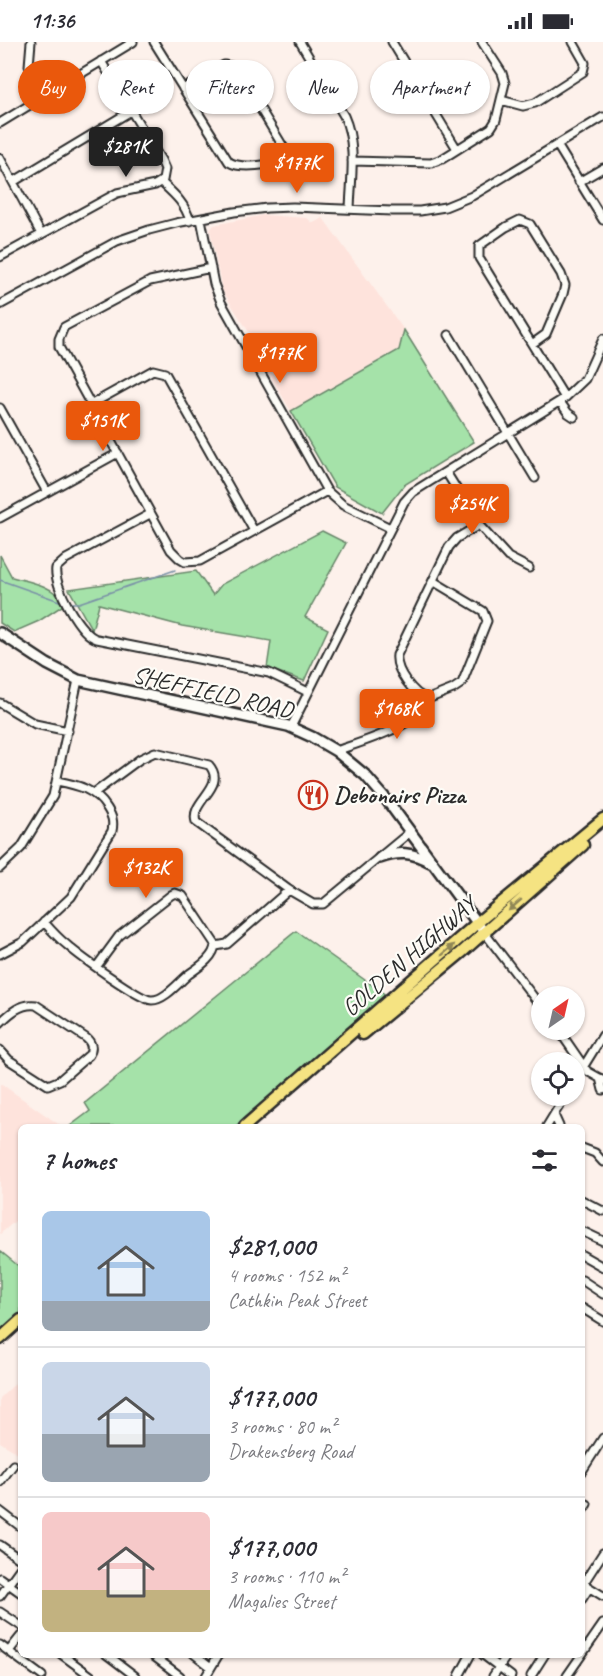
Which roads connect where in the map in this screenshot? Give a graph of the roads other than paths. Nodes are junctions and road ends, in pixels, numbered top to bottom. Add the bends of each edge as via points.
1 (31, 42) edge
2 (133, 42) edge
3 (154, 42) edge
4 (300, 42) edge
5 (392, 42) edge
6 (482, 42) edge
7 (573, 42) edge
8 (30, 60) edge
9 (103, 60) edge
10 (183, 89) junction
11 (501, 100) junction
12 (18, 112) edge
13 (126, 114) edge
14 (133, 114) edge
15 (603, 117) edge
16 (0, 123) edge
17 (557, 145) junction
18 (458, 149) junction
19 (0, 158) edge
20 (352, 161) junction
21 (603, 168) edge
22 (14, 182) junction
23 (161, 182) junction
24 (579, 182) junction
25 (350, 209) junction
26 (201, 219) junction
27 (603, 220) edge
28 (190, 221) junction
29 (41, 234) junction
30 (0, 257) edge
31 (211, 268) junction
32 (0, 305) edge
33 (449, 335) dead end
34 (603, 339) edge
35 (532, 344) junction
36 (563, 400) junction
37 (90, 405) junction
38 (0, 408) edge
39 (574, 417) dead end
40 (509, 432) junction
41 (118, 453) junction
42 (446, 472) junction
43 (535, 478) dead end
44 (327, 491) junction
45 (47, 492) junction
46 (150, 514) junction
47 (0, 518) edge
48 (479, 525) junction
49 (390, 528) junction
50 (254, 531) junction
51 (529, 568) dead end
52 (433, 581) junction
53 (0, 633) edge
54 (78, 680) junction
55 (308, 692) junction
56 (428, 699) junction
57 (0, 703) edge
58 (291, 727) junction
59 (68, 731) junction
60 (336, 751) junction
61 (57, 781) junction
62 (94, 792) junction
63 (603, 819) edge
64 (603, 827) edge
65 (410, 832) junction
66 (380, 858) junction
67 (432, 863) junction
68 (0, 868) edge
69 (289, 890) junction
70 (44, 922) junction
71 (480, 928) junction
72 (216, 946) junction
73 (0, 954) edge
74 (97, 966) junction
75 (531, 994) edge
76 (0, 1023) edge
77 (603, 1035) edge
78 (0, 1050) edge
79 (585, 1063) edge
80 (585, 1068) edge
81 (601, 1079) edge
82 (603, 1090) edge
83 (559, 1106) edge
84 (554, 1115) junction
85 (247, 1124) edge
86 (258, 1124) edge
87 (548, 1124) edge
88 (558, 1124) edge
89 (585, 1149) edge
90 (603, 1162) edge
91 (585, 1202) edge
92 (603, 1211) edge
93 (585, 1232) edge
94 (603, 1241) edge
95 (585, 1257) edge
96 (603, 1267) edge
97 (585, 1282) edge
98 (603, 1294) edge
99 (585, 1310) edge
100 (603, 1321) edge
101 (18, 1323) edge
102 (18, 1332) edge
103 (0, 1338) edge
104 (0, 1347) edge
105 (603, 1438) edge
106 (13, 1465) dead end
107 (585, 1466) edge
108 (0, 1482) edge
109 (0, 1511) edge
110 (18, 1525) edge
111 (0, 1545) edge
112 (603, 1553) edge
113 (18, 1558) edge
114 (18, 1571) edge
115 (0, 1578) edge
116 (9, 1584) junction
117 (585, 1585) edge
118 (18, 1591) edge
119 (0, 1596) edge
120 (603, 1596) edge
121 (0, 1612) edge
122 (18, 1624) edge
123 (603, 1624) edge
124 (18, 1640) edge
125 (0, 1645) edge
126 (585, 1650) edge
127 (9, 1651) junction
128 (18, 1658) edge
129 (18, 1658) edge
130 (66, 1658) edge
131 (75, 1658) edge
132 (111, 1658) edge
133 (156, 1658) edge
134 (197, 1658) edge
135 (217, 1658) edge
136 (469, 1658) edge
137 (487, 1658) edge
138 (505, 1658) edge
139 (542, 1658) edge
140 (579, 1658) edge
141 (72, 1662) junction
142 (499, 1668) junction
143 (209, 1673) edge
144 (42, 1676) edge
145 (91, 1676) edge
146 (135, 1676) edge
147 (180, 1676) edge
148 (459, 1676) edge
149 (493, 1676) edge
150 (511, 1676) edge
151 (531, 1676) edge
152 (567, 1676) edge

1 - 8 street
2 - 9 street
3 - 10 street
4 - 20 street via 347,123
5 - 18 street
6 - 11 street via 504,80
7 - 11 street via 585,63 583,72 530,105
10 - 10 street via 229,162 239,167 283,158 284,148 235,68 224,65
11 - 18 street via 494,125
12 - 16 street
13 - 22 street
14 - 23 street via 165,167
15 - 17 street
17 - 24 street
17 - 25 street via 472,196 445,207 420,211
18 - 20 street via 431,163
19 - 22 street
20 - 25 street
21 - 24 street
22 - 29 street
23 - 28 street via 182,202
23 - 29 street via 117,193
24 - 27 street
25 - 26 street via 267,208
26 - 28 street
26 - 31 street
28 - 32 street via 117,241
29 - 30 street
31 - 37 street via 150,281 64,327 59,347
31 - 44 street via 221,302
33 - 40 street
34 - 36 street via 585,379
35 - 35 street via 478,250 483,242 520,220 530,224 565,285 546,334
35 - 36 street
36 - 39 street
36 - 40 street
37 - 41 street
37 - 50 street via 153,370 165,373
38 - 45 street
40 - 42 street
40 - 43 street
41 - 45 street
41 - 46 street
42 - 48 street
42 - 49 street via 413,492
44 - 49 street via 344,505
44 - 50 street
45 - 47 street
46 - 50 street via 171,550 185,562 200,561
46 - 55 street via 56,568 55,580 85,633 97,639 276,675
48 - 51 street via 508,557
48 - 52 street via 452,543
49 - 55 street
52 - 56 street via 396,660 418,695
52 - 56 street via 483,611 487,621 462,683
53 - 54 street, SHEFFIELD ROAD
54 - 58 street, SHEFFIELD ROAD
54 - 59 street
55 - 58 street
56 - 60 street via 426,708 413,719
57 - 59 street via 27,720
58 - 60 street, SHEFFIELD ROAD
59 - 61 street
60 - 65 street, SHEFFIELD ROAD via 365,775
61 - 62 street
61 - 68 street via 53,796 21,848
62 - 69 street via 155,752 210,765 214,785 196,811 196,822
62 - 70 street via 112,817 112,831 74,893
63 - 71 main road, GOLDEN HIGHWAY
64 -> 71 main road, GOLDEN HIGHWAY
65 - 66 street
65 - 67 street, SHEFFIELD ROAD
66 - 67 street via 410,853
66 - 69 street via 323,904 313,904
67 - 71 street, SHEFFIELD ROAD
69 - 72 street via 227,944
70 - 73 street via 22,942
70 - 74 street via 67,945
71 - 75 street
85 -> 71 main road, GOLDEN HIGHWAY
71 - 86 main road, GOLDEN HIGHWAY
72 - 74 street via 202,964 153,1000 144,999
72 - 74 street via 183,896 173,894 119,936
76 - 78 street via 17,1009 36,1005 86,1038 91,1050 60,1080 48,1085
77 - 79 street
80 - 81 street
81 - 82 street
83 - 84 street
84 - 87 street
84 - 88 street
89 - 90 street via 595,1152
91 - 92 street
93 - 94 street
95 - 96 street
97 - 98 street
99 - 100 street
101 - 103 main road
102 - 104 main road
105 - 107 street
106 - 108 street
109 - 110 street
111 - 113 street
112 - 117 street
114 - 116 street
115 - 116 street
116 - 118 street
116 - 119 street
117 - 120 street
121 - 122 street
123 - 126 street
124 - 127 street
125 - 127 street
127 - 129 street
128 - 144 street
130 - 141 street
131 - 141 street
132 - 146 street
133 - 147 street
134 - 143 street
135 - 143 street
136 - 148 street
137 - 142 street
138 - 142 street
139 - 151 street
140 - 152 street
141 - 145 street
142 - 149 street
142 - 150 street

